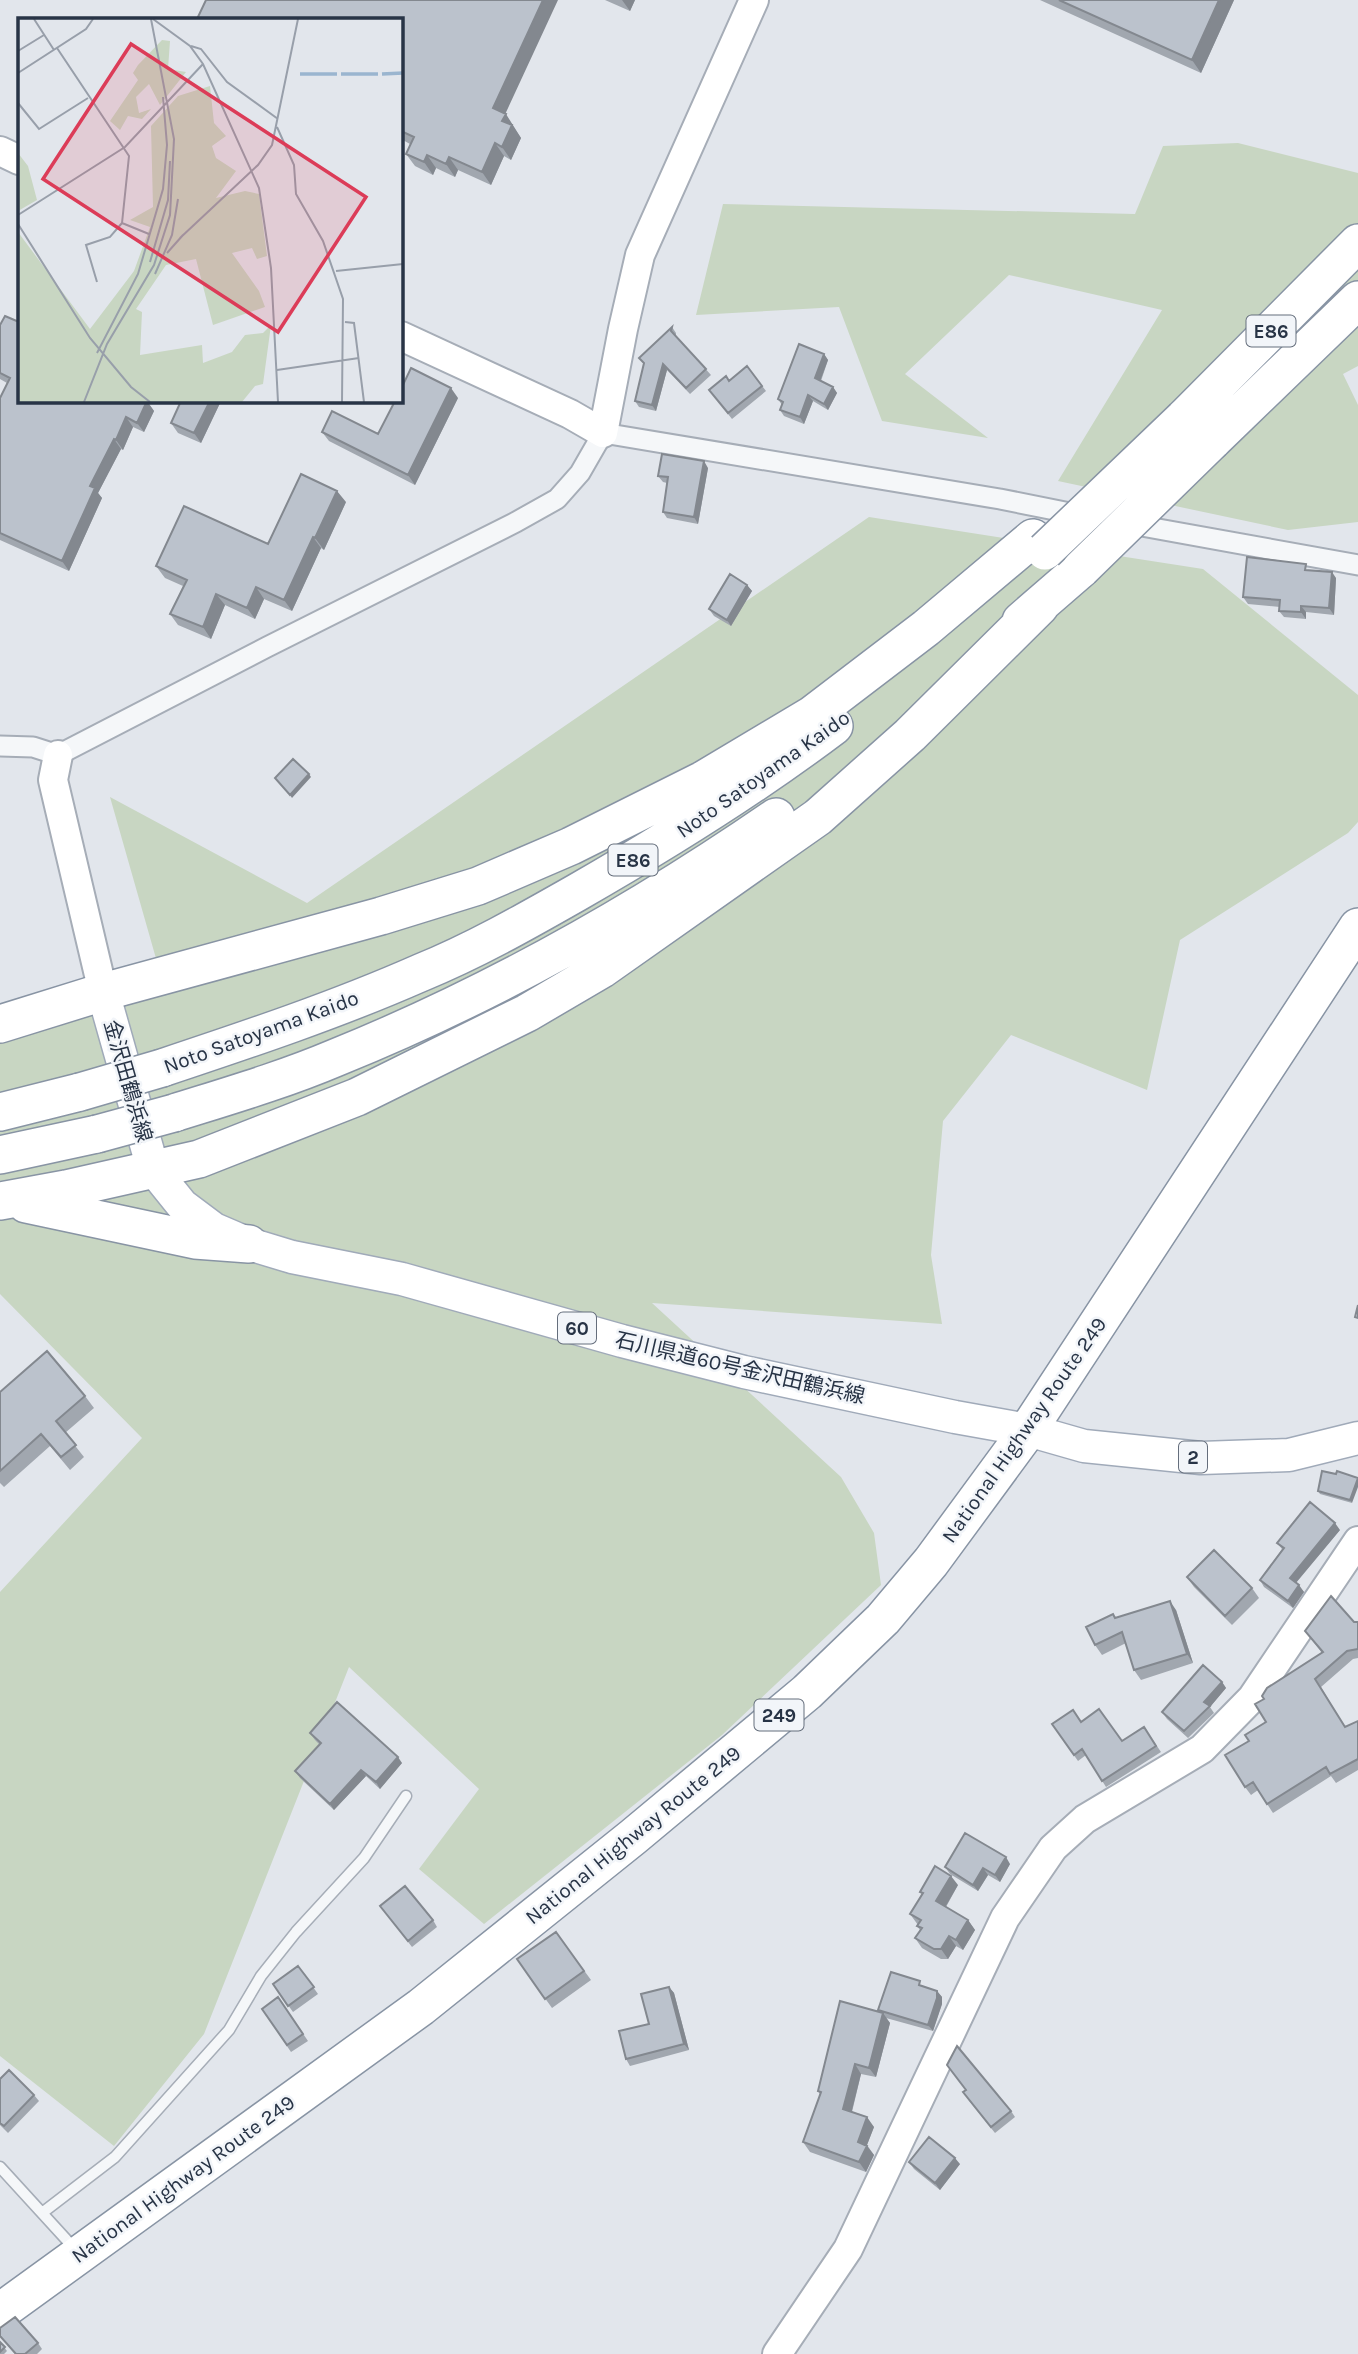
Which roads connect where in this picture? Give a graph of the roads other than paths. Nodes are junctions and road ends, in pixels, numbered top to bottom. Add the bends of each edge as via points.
1 (754, 0) edge
2 (0, 151) edge
3 (18, 160) edge
4 (1358, 243) edge
5 (1358, 300) edge
6 (402, 336) edge
7 (603, 433) junction
8 (1039, 544) junction
9 (1358, 565) edge
10 (1040, 606) junction
11 (0, 746) edge
12 (58, 755) junction
13 (1358, 927) edge
14 (103, 992) junction
15 (0, 1024) edge
16 (0, 1112) edge
17 (0, 1155) edge
18 (153, 1168) junction
19 (0, 1202) edge
20 (249, 1244) junction
21 (1028, 1430) junction
22 (1358, 1437) edge
23 (1358, 1541) edge
24 (406, 1796) dead end
25 (0, 2167) edge
26 (42, 2213) junction
27 (79, 2254) junction
28 (0, 2312) edge
29 (777, 2354) edge

1 - 7 street via 640,255
2 - 3 street
4 - 8 highway, E86, bridge via 1130,470
5 - 10 highway, Noto Satoyama Kaido / E86, bridge
6 - 7 street
7 - 9 street
7 - 12 street via 580,473 557,499
8 - 14 highway via 812,715 703,780 571,846 478,886
8 - 16 highway, Noto Satoyama Kaido / E86, bridge via 928,653 801,751 614,871 520,925 422,973 313,1016 162,1068
10 - 17 highway, Noto Satoyama Kaido / E86, bridge via 821,786 713,859 540,962 333,1059 174,1113
10 - 18 highway via 910,735 818,817 602,970 527,1013 357,1097 199,1159
11 - 12 street via 33,747
12 - 14 street via 53,780
13 - 21 highway, National Highway Route 249 / 249
14 - 15 highway
14 - 18 main road, 金沢田鶴浜線 / 60
18 - 19 highway
18 - 20 main road, 石川県道60号金沢田鶴浜線 / 60 via 182,1205 214,1229
19 - 20 highway via 36,1205 195,1240
20 - 21 main road, 石川県道60号金沢田鶴浜線 / 60 via 292,1258 402,1279 744,1372
21 - 22 main road, 2 via 1084,1446 1201,1458 1289,1455
21 - 27 highway, National Highway Route 249 / 249 via 883,1619 807,1692 421,2007
23 - 29 street via 1252,1698 1202,1749 1085,1819 1053,1848 1005,1918 848,2249
24 - 26 lane via 364,1858 261,1976 229,2031 115,2157
25 - 26 lane
26 - 27 lane
27 - 28 highway, National Highway Route 249 / 249

